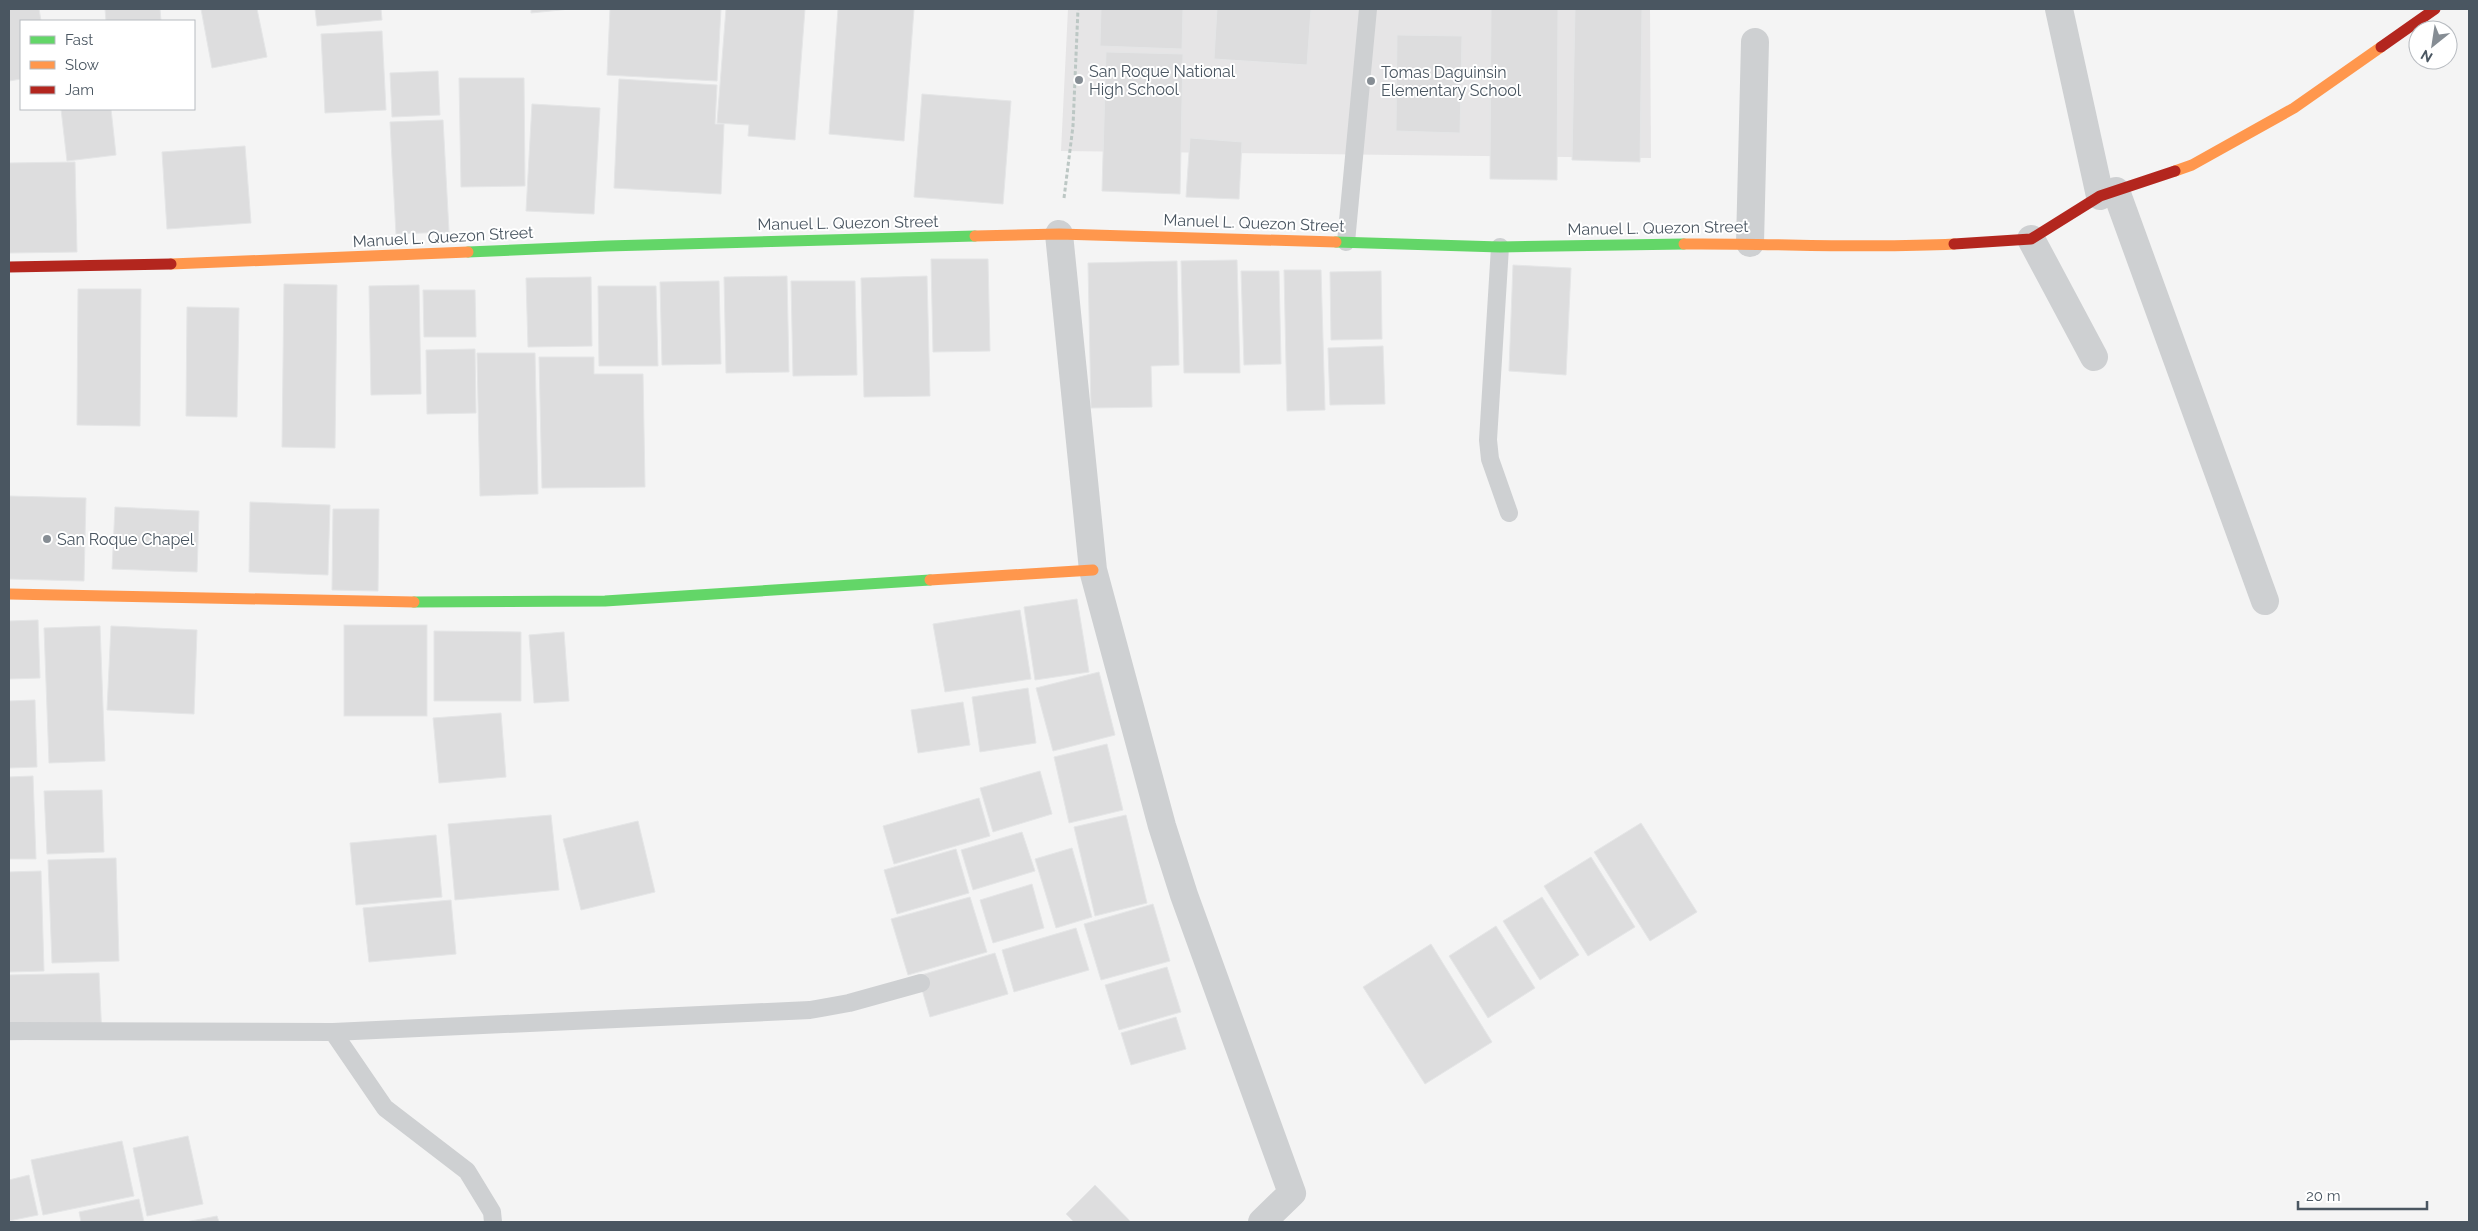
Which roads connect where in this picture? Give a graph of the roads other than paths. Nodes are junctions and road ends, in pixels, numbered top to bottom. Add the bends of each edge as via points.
1 (1368, 9) edge
2 (2059, 9) edge
3 (2435, 9) edge
4 (1755, 42) dead end
5 (2108, 194) junction
6 (1060, 234) junction
7 (2031, 239) junction
8 (1346, 242) junction
9 (1750, 243) junction
10 (1500, 247) junction
11 (9, 267) edge
12 (2094, 357) dead end
13 (1509, 513) dead end
14 (1093, 570) junction
15 (9, 594) edge
16 (2265, 601) dead end
17 (921, 983) dead end
18 (9, 1031) edge
19 (333, 1032) junction
20 (493, 1222) edge
21 (1262, 1222) edge

1 - 8 lane
2 - 5 street
3 - 5 street, Manuel L. Quezon Street via 2294,108 2192,165
4 - 9 street
5 - 7 street, Manuel L. Quezon Street
5 - 16 street
6 - 8 street, Manuel L. Quezon Street
6 - 11 street, Manuel L. Quezon Street via 607,246 233,263
6 - 14 street
7 - 9 street, Manuel L. Quezon Street via 1902,247
7 - 12 street
8 - 10 street, Manuel L. Quezon Street
9 - 10 street, Manuel L. Quezon Street
10 - 13 lane via 1488,440 1490,459
14 - 15 street via 605,601 372,602
14 - 21 street via 1162,826 1184,895 1292,1193
17 - 19 lane via 810,1010
18 - 19 lane
19 - 20 lane via 385,1108 467,1171 492,1212

